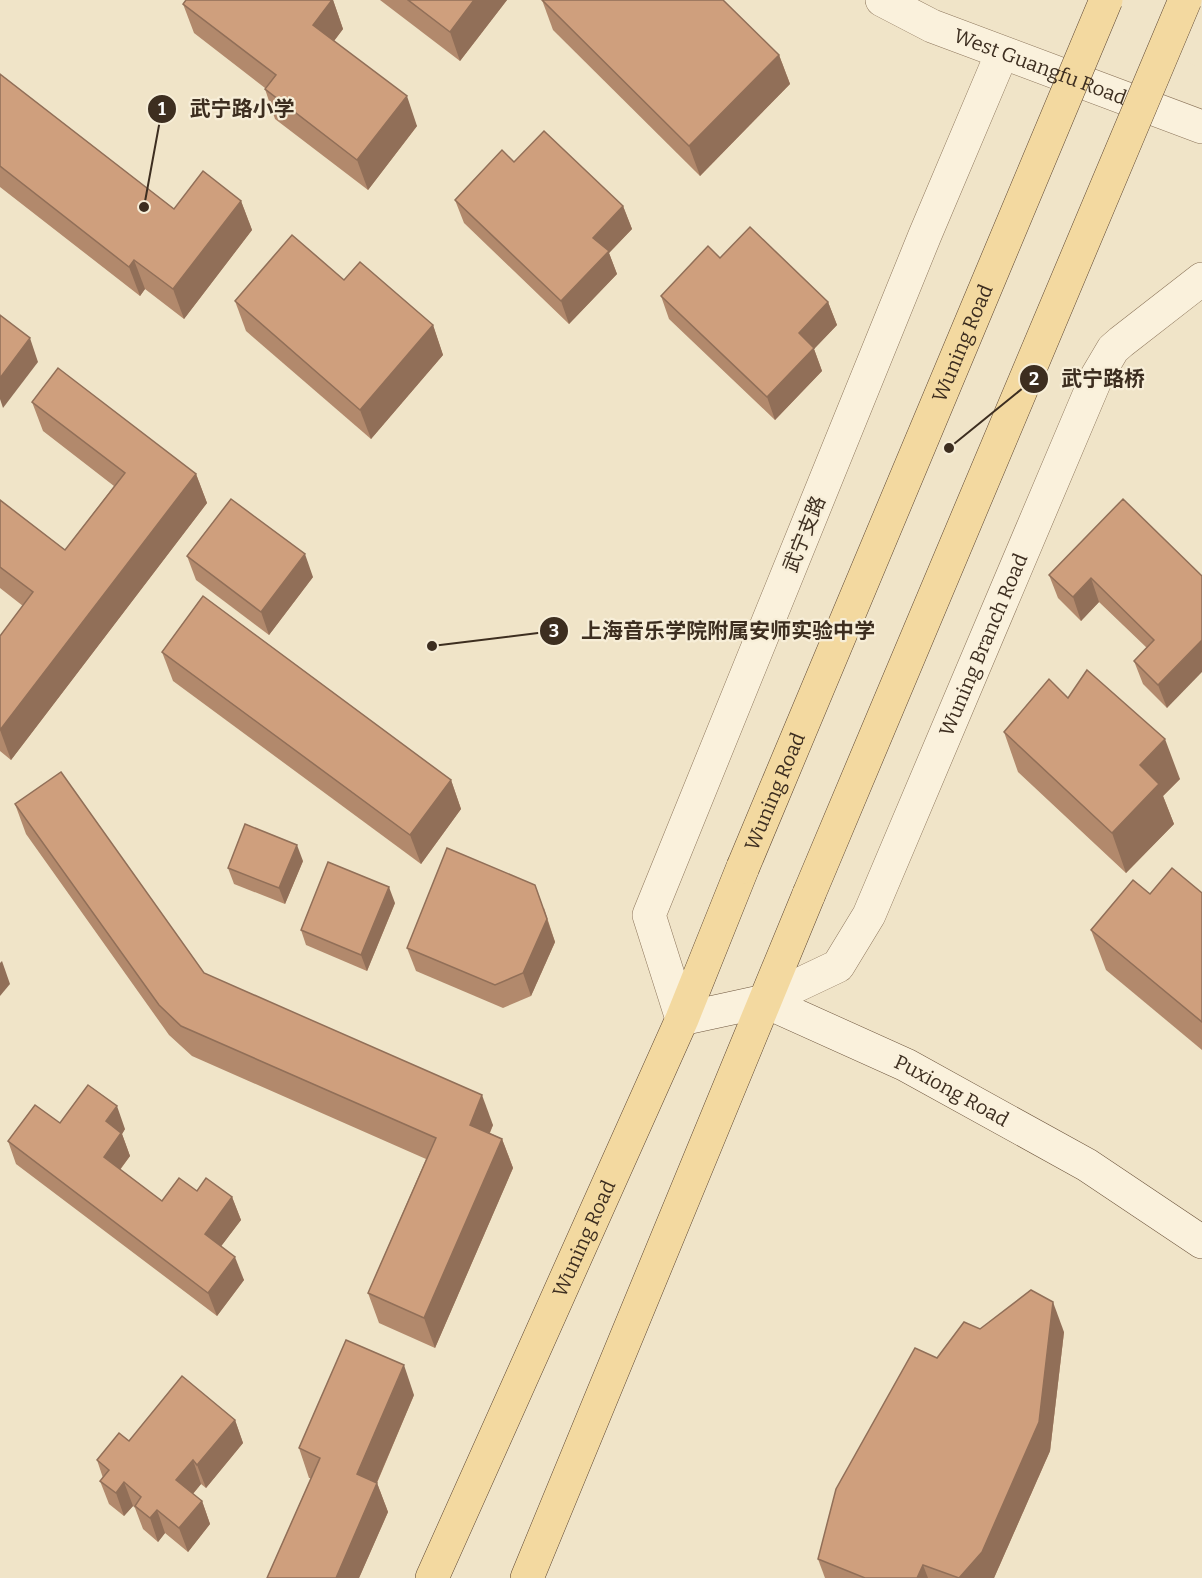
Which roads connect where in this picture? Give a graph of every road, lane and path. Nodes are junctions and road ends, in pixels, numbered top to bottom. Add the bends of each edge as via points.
1 (882, 0) edge
2 (1106, 0) edge
3 (1185, 0) edge
4 (1002, 53) junction
5 (1202, 128) edge
6 (1202, 279) edge
7 (764, 1001) junction
8 (682, 1018) junction
9 (1202, 1242) edge
10 (432, 1578) edge
11 (527, 1578) edge

1 - 4 street, West Guangfu Road via 932,27
2 - 8 main road, Wuning Road, bridge
3 - 7 main road, bridge
4 - 5 street, West Guangfu Road
4 - 8 street, 武宁支路 via 649,915
6 - 7 street, Wuning Branch Road via 1121,342 1097,376 869,915 838,966
7 - 8 street
7 - 9 street, Puxiong Road via 926,1076 1087,1165
7 - 11 main road
8 - 10 main road, Wuning Road

